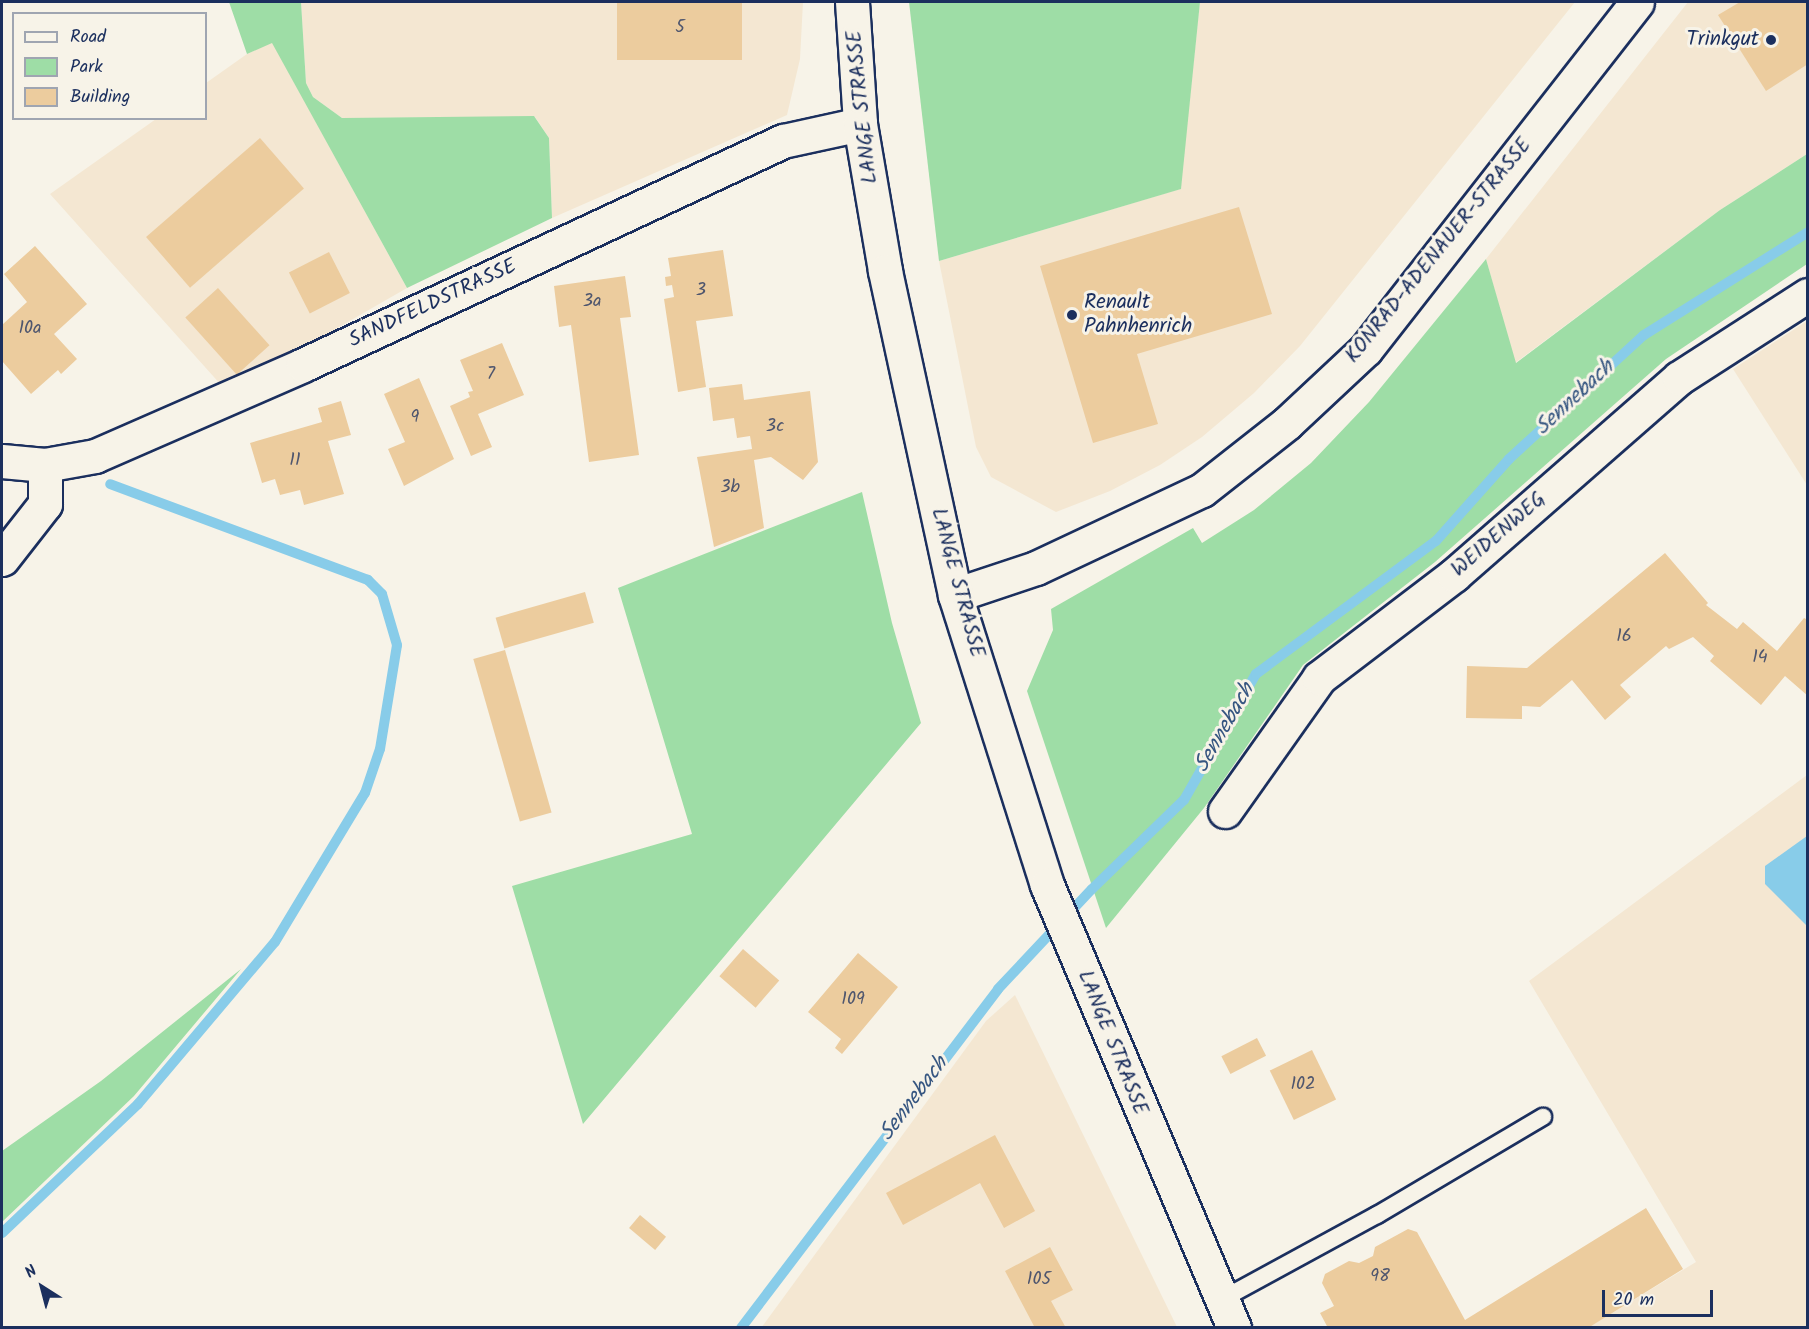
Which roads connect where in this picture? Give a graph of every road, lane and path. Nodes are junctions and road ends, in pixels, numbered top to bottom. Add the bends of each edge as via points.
1 (852, 2) edge
2 (1637, 2) edge
3 (860, 124) junction
4 (1808, 295) edge
5 (2, 461) edge
6 (45, 465) junction
7 (2, 559) edge
8 (955, 595) junction
9 (1226, 811) dead end
10 (1543, 1117) dead end
11 (1226, 1314) edge

1 - 3 street, LANGE STRASSE
2 - 8 street, KONRAD-ADENAUER-STRASSE via 1366,349 1287,423 1202,490 1036,568
3 - 6 street, SANDFELDSTRASSE via 783,141 303,365 95,456
3 - 8 street, LANGE STRASSE via 885,271
4 - 9 street, WEIDENWEG via 1679,378 1454,575 1319,678
5 - 6 street, SANDFELDSTRASSE
6 - 7 street via 45,504
8 - 11 street, LANGE STRASSE via 1047,885
10 - 11 lane via 1377,1215

